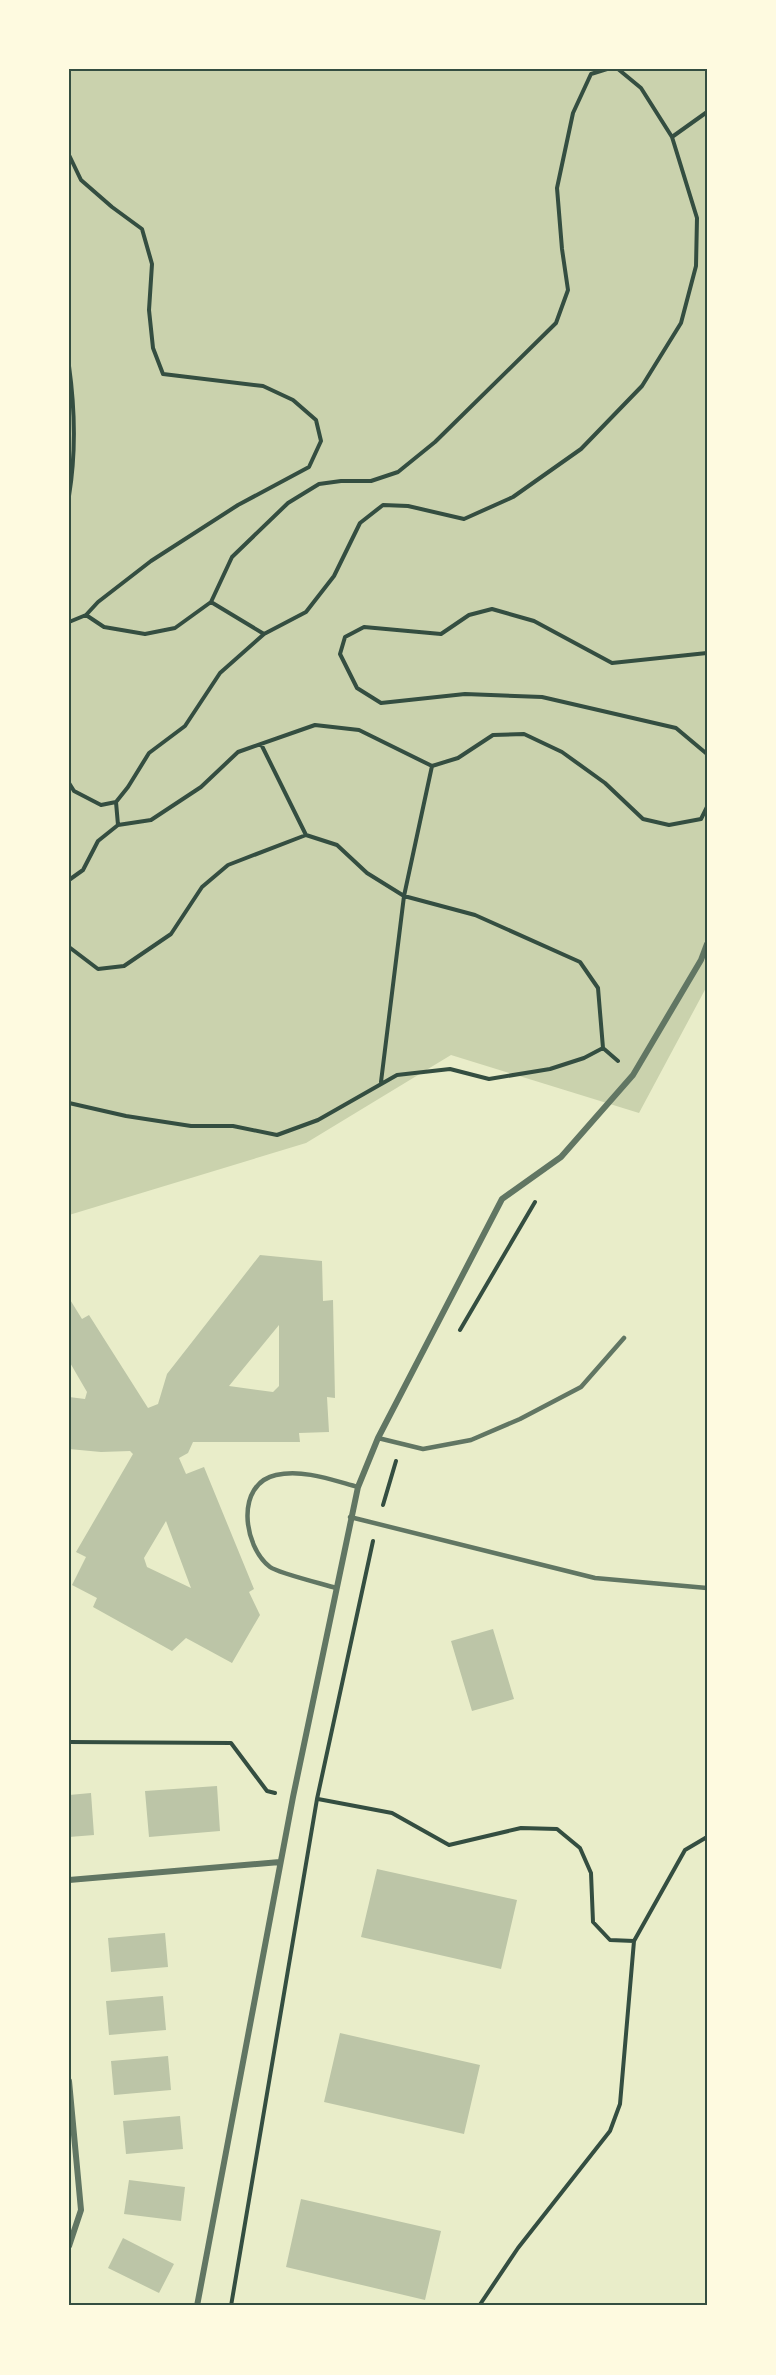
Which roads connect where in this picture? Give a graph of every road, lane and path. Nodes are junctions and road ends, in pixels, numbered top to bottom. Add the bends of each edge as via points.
1 (607, 69) edge
2 (618, 69) edge
3 (707, 112) edge
4 (672, 137) junction
5 (69, 155) edge
6 (69, 366) edge
7 (69, 496) edge
8 (211, 602) junction
9 (86, 615) junction
10 (69, 622) edge
11 (264, 634) junction
12 (707, 653) edge
13 (261, 744) junction
14 (707, 754) edge
15 (432, 766) junction
16 (69, 783) edge
17 (116, 802) junction
18 (707, 807) edge
19 (118, 825) junction
20 (306, 835) junction
21 (69, 880) edge
22 (404, 896) junction
23 (707, 944) edge
24 (69, 947) edge
25 (381, 1083) junction
26 (69, 1103) edge
27 (624, 1338) dead end
28 (378, 1438) junction
29 (358, 1487) junction
30 (350, 1517) junction
31 (336, 1588) junction
32 (707, 1588) edge
33 (69, 1742) edge
34 (293, 1797) junction
35 (317, 1799) junction
36 (707, 1837) edge
37 (280, 1862) junction
38 (69, 1880) edge
39 (634, 1941) junction
40 (69, 2081) edge
41 (69, 2246) edge
42 (197, 2306) edge
43 (231, 2306) edge
44 (479, 2306) edge

1 - 8 path via 591,74 573,113 557,188 568,290 556,323 435,442 398,472 371,481 319,484 288,503 232,557
2 - 4 path via 641,87
3 - 4 path
4 - 11 path via 697,218 696,266 681,322 642,386 581,449 513,497 464,519 408,506 383,506 360,523 334,576 306,612
5 - 9 path via 81,180 142,229 152,264 148,310 153,348 163,374 263,386 293,400 316,420 321,441 309,467 238,505 151,561
6 - 7 path via 74,468
8 - 9 path via 176,628 145,634 104,627
8 - 11 path
9 - 10 path
11 - 17 path via 220,673 185,726 149,753
12 - 14 path via 612,663 534,621 492,609 469,615 441,634 364,627 345,637 340,654 357,688 381,703 465,694 542,698 676,729
13 - 15 path via 315,725 359,730
13 - 19 path via 238,752 201,787 151,819
13 - 20 path
15 - 18 path via 458,758 494,735 524,734 562,752 605,783 643,819 669,825 700,819
15 - 22 path
16 - 17 path via 74,791 101,805
17 - 19 path
19 - 21 path via 98,841 83,870
20 - 22 path via 337,845 367,873
20 - 24 path via 228,865 202,887 171,934 124,966 98,969
22 - 25 path
22 - 25 path via 475,915 580,962 598,988 603,1047 550,1069 489,1078 450,1070 397,1075
23 - 28 street via 633,1075 561,1157 502,1199
25 - 26 path via 318,1120 277,1135 233,1126 191,1126 126,1116
27 - 28 lane via 581,1387 471,1440 423,1449
28 - 29 street
29 - 30 street
29 - 31 lane via 308,1474 275,1475 260,1484 248,1502 248,1527 257,1550 271,1567
30 - 31 street
30 - 32 lane via 596,1578
31 - 34 street
33 - 34 path via 231,1743 267,1791
34 - 35 path
34 - 37 street
35 - 39 path via 392,1813 449,1845 521,1828 557,1829 580,1848 591,1873 593,1922 610,1940
35 - 43 path
36 - 39 path via 684,1850
37 - 38 street
37 - 42 street
39 - 44 path via 620,2104 610,2131 518,2248
40 - 41 street via 81,2210

